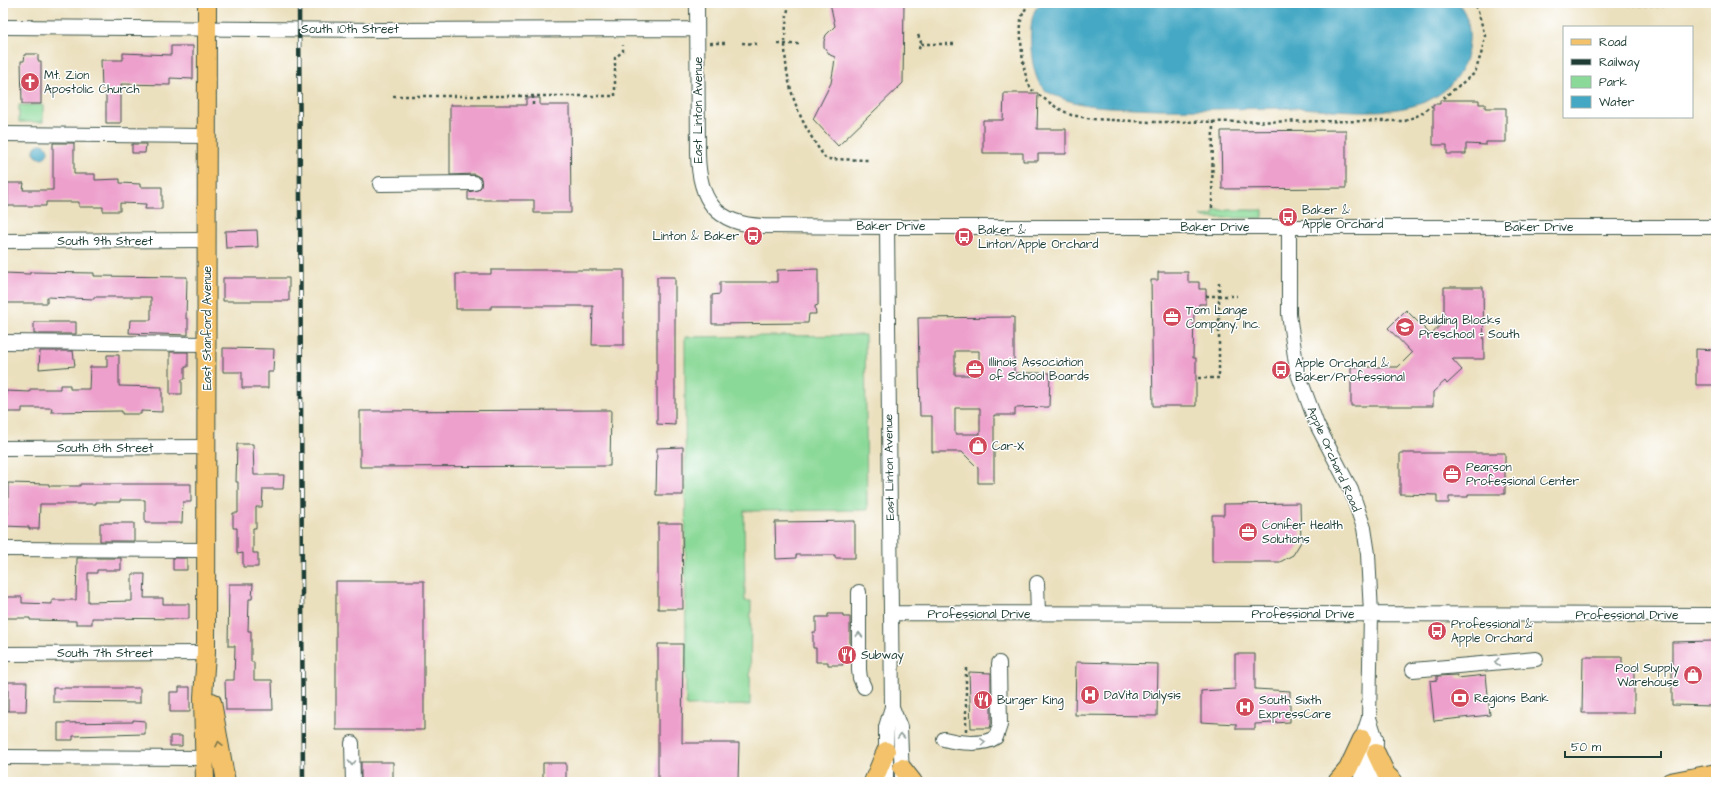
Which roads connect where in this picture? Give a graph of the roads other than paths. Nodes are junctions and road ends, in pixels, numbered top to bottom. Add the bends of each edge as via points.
1 (207, 3) edge
2 (697, 3) edge
3 (3, 27) edge
4 (207, 28) junction
5 (697, 29) junction
6 (3, 134) edge
7 (207, 136) junction
8 (474, 183) dead end
9 (380, 184) dead end
10 (718, 212) joint
11 (887, 227) junction
12 (1289, 227) junction
13 (1716, 227) edge
14 (207, 240) junction
15 (3, 241) edge
16 (3, 342) edge
17 (207, 344) junction
18 (206, 447) junction
19 (3, 448) edge
20 (3, 549) edge
21 (206, 550) junction
22 (1037, 583) dead end
23 (859, 592) dead end
24 (891, 613) junction
25 (1038, 614) junction
26 (1371, 614) junction
27 (1716, 615) edge
28 (206, 653) junction
29 (3, 654) edge
30 (1536, 659) dead end
31 (999, 663) dead end
32 (1413, 670) dead end
33 (864, 687) dead end
34 (892, 707) junction
35 (1369, 718) junction
36 (944, 739) dead end
37 (1362, 739) junction
38 (352, 743) dead end
39 (886, 751) junction
40 (1376, 753) junction
41 (3, 757) edge
42 (203, 758) junction
43 (1716, 773) edge
44 (902, 775) edge
45 (205, 782) edge
46 (226, 782) edge
47 (353, 782) edge
48 (873, 782) edge
49 (886, 782) edge
50 (913, 782) edge
51 (1337, 782) edge
52 (1361, 782) edge
53 (1375, 782) edge
54 (1394, 782) edge
55 (1670, 782) edge

1 - 4 main road, East Stanford Avenue
2 - 5 street, East Linton Avenue
3 - 4 street, South 10th Street
4 - 5 street, South 10th Street
4 - 7 main road, East Stanford Avenue
5 - 10 street, East Linton Avenue via 698,169 702,190 708,202
6 - 7 street
7 - 14 main road, East Stanford Avenue
8 - 9 street
10 - 11 street, Baker Drive via 735,222 753,226
11 - 12 street, Baker Drive
11 - 24 street, East Linton Avenue
12 - 13 street, Baker Drive
12 - 26 street, Apple Orchard Road via 1289,314 1294,357 1317,425 1342,472 1359,513 1368,554
14 - 15 street, South 9th Street
14 - 17 main road, East Stanford Avenue
16 - 17 street
17 - 18 main road, East Stanford Avenue
18 - 19 street, South 8th Street
18 - 21 main road, East Stanford Avenue
20 - 21 street
21 - 28 main road, East Stanford Avenue
22 - 25 street
33 -> 23 street via 859,670
24 - 25 street, Professional Drive
24 - 34 street, East Linton Avenue
25 - 26 street, Professional Drive
26 - 27 street, Professional Drive
26 - 35 street, Apple Orchard Road
28 - 29 street, South 7th Street
28 - 42 main road, East Stanford Avenue
46 -> 28 main road, East Stanford Avenue via 213,716
30 -> 32 street
36 -> 31 street via 954,742 985,742 996,737 1000,726
34 - 39 street, East Linton Avenue via 886,727
44 -> 34 street, East Linton Avenue via 900,727
35 - 37 street, Apple Orchard Road
35 - 40 street, Apple Orchard Road via 1376,739
37 - 51 main road via 1348,769
37 - 52 street, Apple Orchard Road
38 -> 47 street
39 - 48 main road
39 - 49 street, East Linton Avenue
40 - 53 street, Apple Orchard Road
40 - 54 main road via 1386,774
41 - 42 street
42 - 45 main road, East Stanford Avenue
43 - 55 main road
44 - 50 main road

